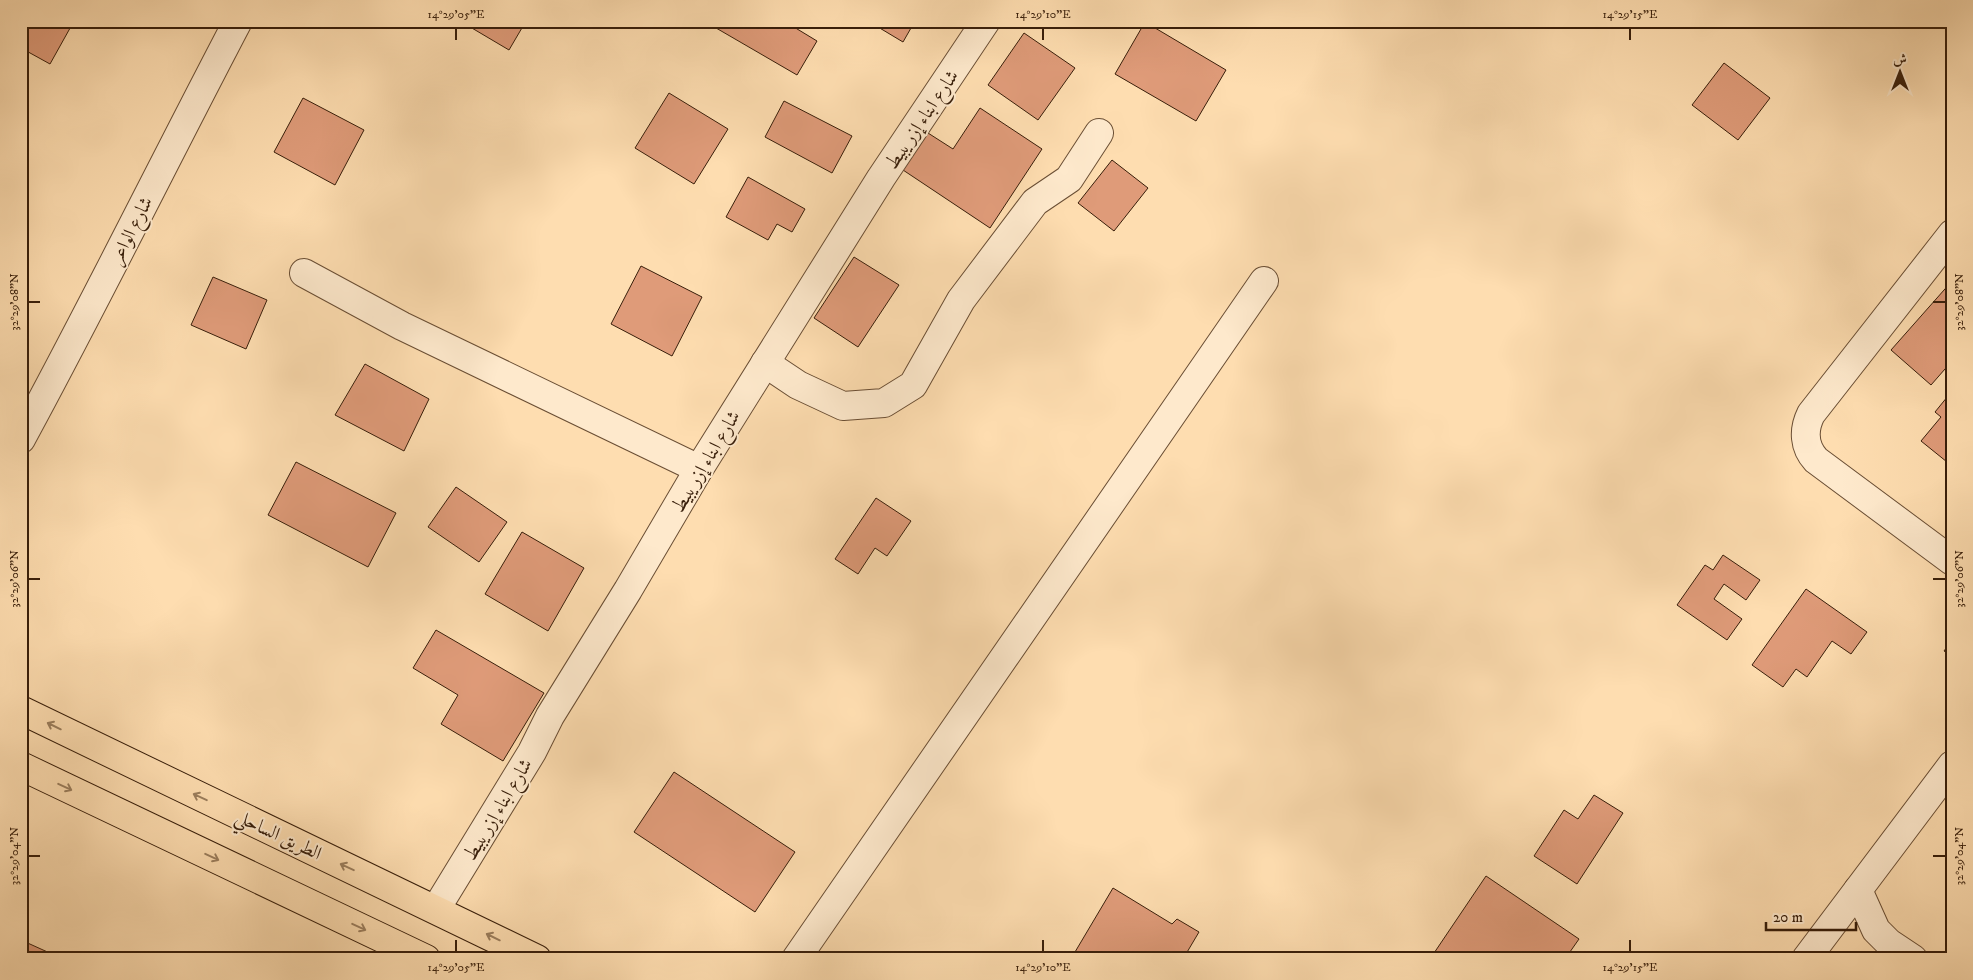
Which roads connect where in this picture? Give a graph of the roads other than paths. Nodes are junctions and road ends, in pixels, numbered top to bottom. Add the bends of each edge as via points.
1 (238, 21) edge
2 (986, 21) edge
3 (1099, 134) dead end
4 (1952, 234) edge
5 (304, 273) dead end
6 (1264, 280) dead end
7 (765, 363) junction
8 (21, 439) edge
9 (699, 469) junction
10 (1952, 561) edge
11 (21, 710) edge
12 (1952, 765) edge
13 (21, 766) edge
14 (1858, 890) junction
15 (436, 909) junction
16 (426, 959) edge
17 (537, 959) edge
18 (796, 959) edge
19 (1806, 959) edge
20 (1913, 959) edge

1 - 8 street, شارع الواعر
2 - 7 street, شارع ابناء إزريبيط via 881,178
3 - 7 street via 1069,179 1035,202 961,300 913,385 884,403 843,406 798,385
4 - 10 street via 1811,414 1806,429 1806,445 1816,460
5 - 9 street via 410,330
6 - 18 street
7 - 9 street, شارع ابناء إزريبيط
9 - 15 street, شارع ابناء إزريبيط
15 -> 11 highway, الطريق الساحلي
12 - 14 street
13 -> 16 highway
14 - 19 street
14 - 20 street via 1876,930
17 -> 15 highway, الطريق الساحلي

